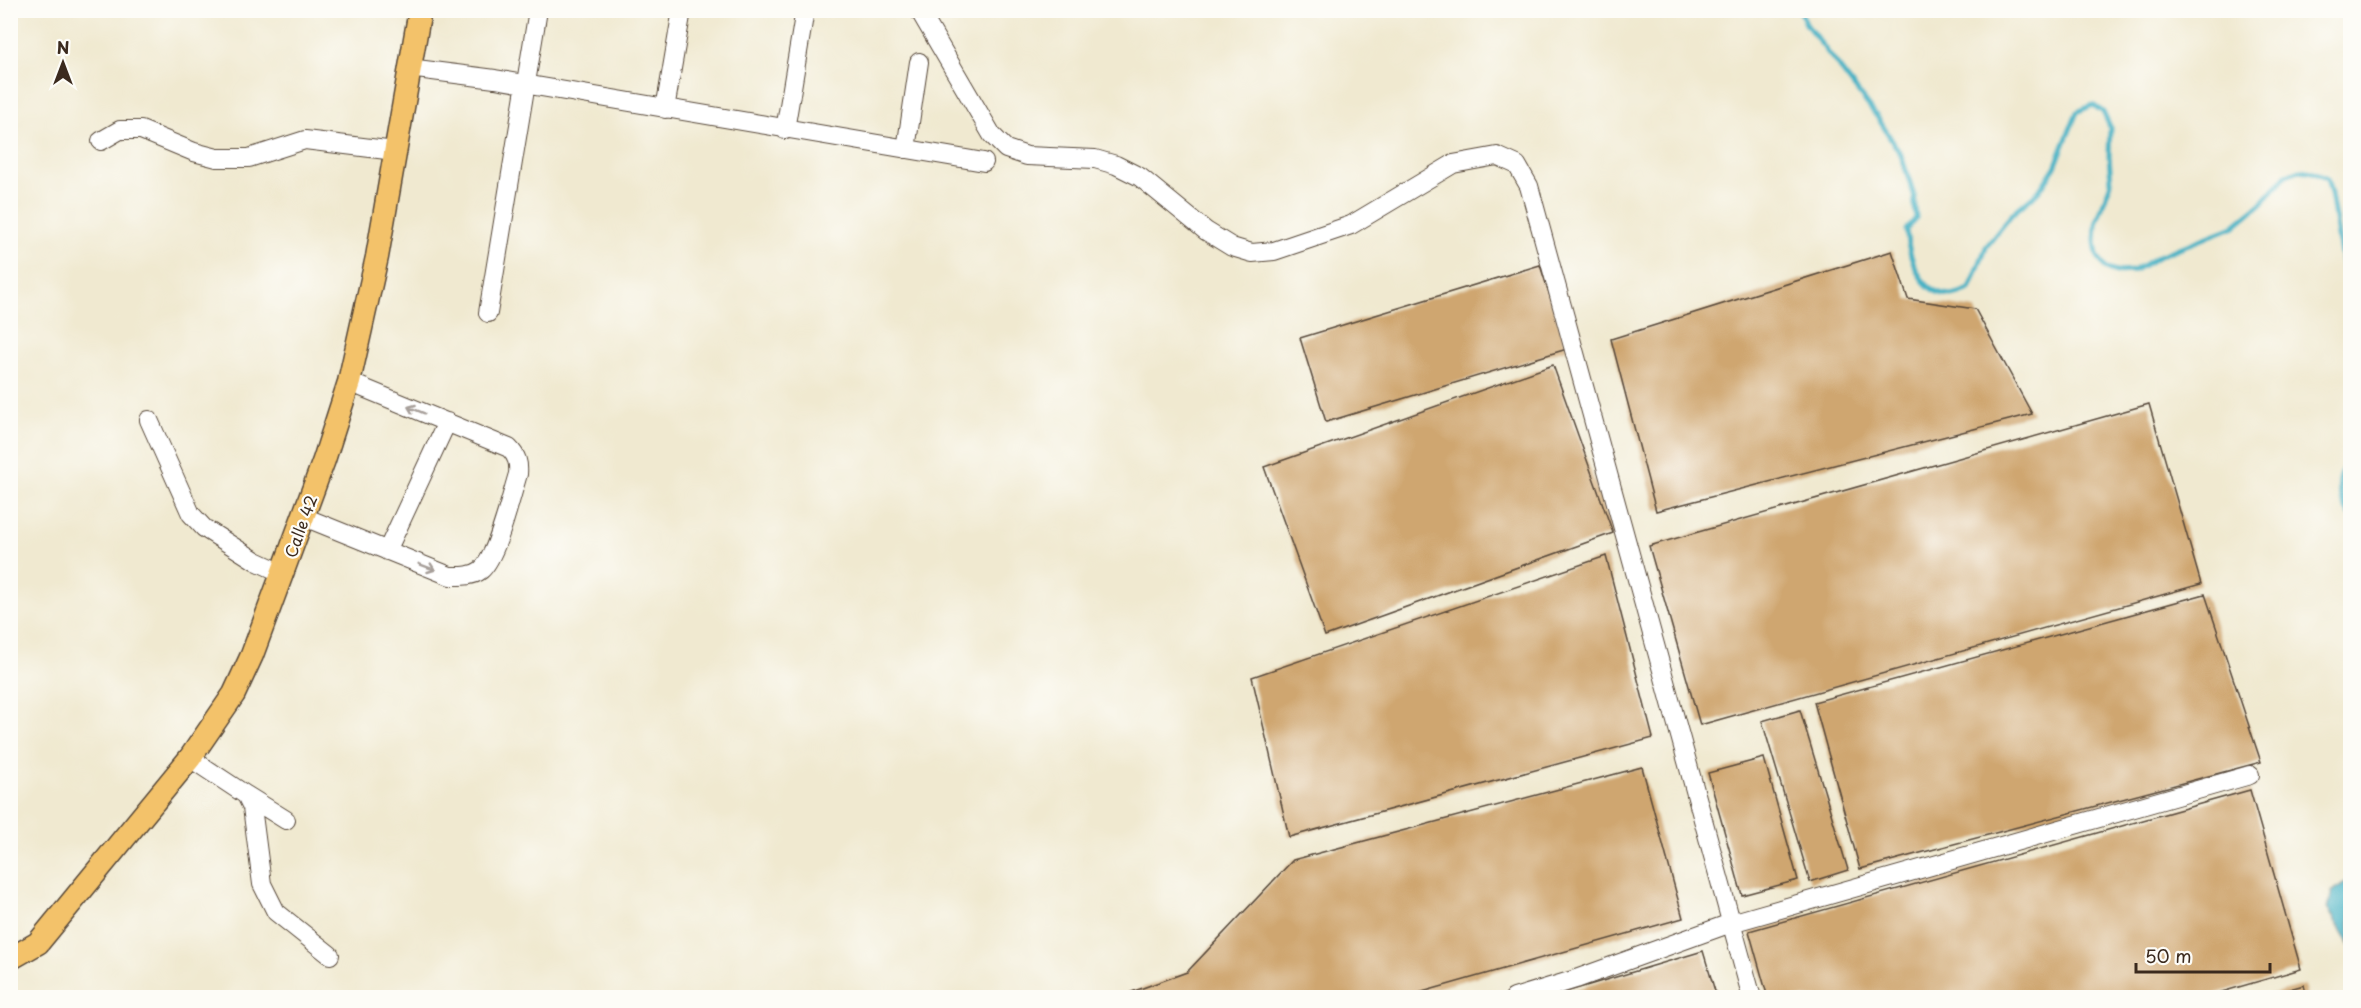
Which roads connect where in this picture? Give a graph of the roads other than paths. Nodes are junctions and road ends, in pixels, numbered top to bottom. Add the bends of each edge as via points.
1 (420, 10) edge
2 (538, 10) edge
3 (682, 10) edge
4 (805, 10) edge
5 (919, 10) edge
6 (919, 62) dead end
7 (409, 68) junction
8 (526, 85) junction
9 (665, 109) junction
10 (785, 130) junction
11 (101, 141) dead end
12 (906, 149) junction
13 (395, 151) junction
14 (984, 162) dead end
15 (489, 314) dead end
16 (349, 382) junction
17 (149, 420) dead end
18 (447, 422) junction
19 (304, 517) junction
20 (387, 552) junction
21 (282, 573) junction
22 (190, 758) junction
23 (2250, 775) dead end
24 (246, 795) junction
25 (286, 820) dead end
26 (1731, 923) junction
27 (330, 955) dead end
28 (10, 959) edge
29 (1514, 998) edge
30 (1752, 998) edge

1 - 7 main road, Calle 42
2 - 8 street
3 - 9 street
4 - 10 street
5 - 26 street via 992,135 1006,149 1027,156 1095,159 1116,165 1140,177 1206,231 1232,247 1252,253 1274,251 1351,225 1453,164 1497,156 1517,165 1530,186
6 - 12 street
7 - 8 street
7 - 13 main road, Calle 42
8 - 9 street
8 - 15 street
9 - 10 street
10 - 12 street
11 - 13 street via 120,130 141,130 217,158 249,158 305,140
12 - 14 street
13 - 16 main road, Calle 42 via 377,257
18 -> 16 street
16 - 19 main road, Calle 42
17 - 21 street via 191,514 204,528
18 - 20 street
20 -> 18 street via 450,576 480,571 491,559 519,464 509,448
19 - 20 street
19 - 21 main road, Calle 42
21 - 22 main road, Calle 42 via 234,694
22 - 24 street
22 - 28 main road, Calle 42 via 38,944
23 - 26 street
24 - 25 street
24 - 27 street via 252,807 261,884 276,912
26 - 29 street
26 - 30 street

